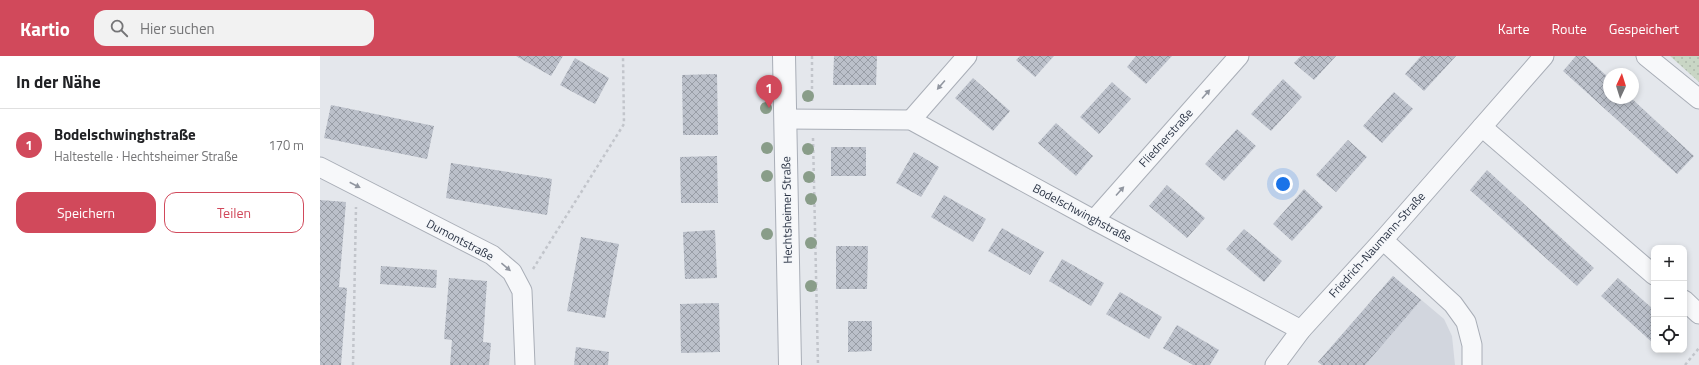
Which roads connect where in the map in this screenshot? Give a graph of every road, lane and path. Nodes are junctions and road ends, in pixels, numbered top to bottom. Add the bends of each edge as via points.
1 (623, 56) edge
2 (784, 56) edge
3 (812, 56) edge
4 (967, 56) edge
5 (1239, 56) edge
6 (1544, 56) edge
7 (1646, 56) edge
8 (1699, 99) edge
9 (785, 119) junction
10 (812, 119) junction
11 (911, 120) junction
12 (1482, 127) junction
13 (320, 167) edge
14 (357, 186) junction
15 (1094, 220) junction
16 (1383, 240) junction
17 (1651, 272) edge
18 (522, 291) junction
19 (1687, 303) edge
20 (1699, 314) edge
21 (1301, 330) junction
22 (1699, 348) edge
23 (353, 365) edge
24 (525, 365) edge
25 (790, 365) edge
26 (818, 365) edge
27 (1275, 365) edge
28 (1472, 365) edge
29 (1685, 365) edge

1 - 18 path via 624,124 536,264
2 - 9 street, Hechtsheimer Straße
3 - 10 path
4 -> 11 street
15 -> 5 street, Fliednerstraße
6 - 12 street, Friedrich-Naumann-Straße
7 - 8 street
9 - 10 street, Bodelschwinghstraße
9 - 25 street, Hechtsheimer Straße
10 - 11 street, Bodelschwinghstraße
10 - 26 path
11 - 15 street, Bodelschwinghstraße
12 - 16 street, Friedrich-Naumann-Straße
12 - 17 street
13 -> 14 street, Dumontstraße
14 -> 18 street, Dumontstraße via 492,255 512,272
14 - 23 path
15 - 21 street, Bodelschwinghstraße
16 - 21 street, Friedrich-Naumann-Straße
16 - 28 street via 1453,304 1466,322 1472,345
18 - 24 street, Dumontstraße
19 - 20 street
21 - 27 street, Friedrich-Naumann-Straße
22 - 29 path

